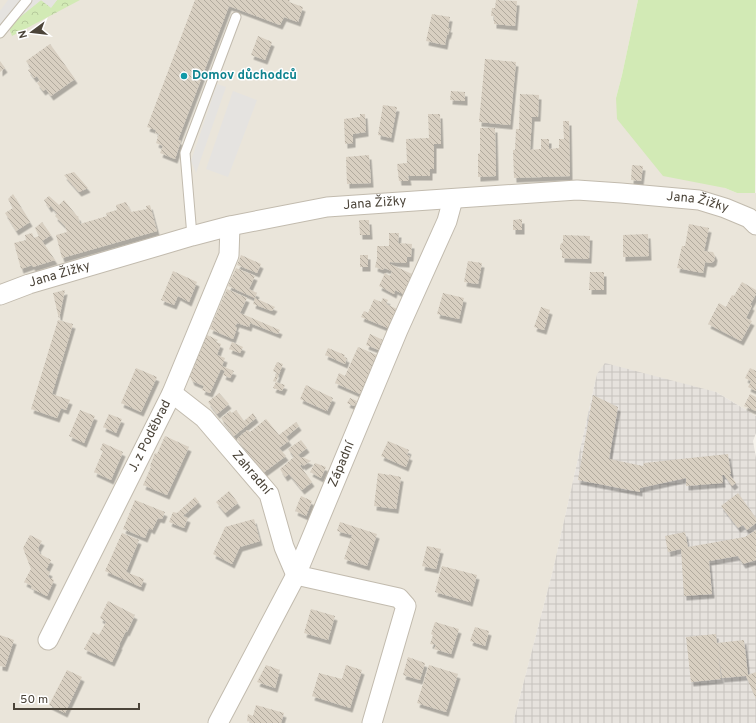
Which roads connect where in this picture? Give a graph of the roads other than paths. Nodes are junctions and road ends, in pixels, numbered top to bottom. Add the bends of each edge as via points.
1 (27, 0) edge
2 (236, 17) dead end
3 (0, 33) edge
4 (453, 199) junction
5 (754, 219) edge
6 (230, 226) junction
7 (192, 236) junction
8 (0, 295) edge
9 (172, 393) junction
10 (296, 575) junction
11 (48, 640) dead end
12 (218, 723) edge
13 (372, 723) edge

1 - 3 lane
2 - 7 lane via 185,153
4 - 5 street, Jana Žižky via 577,190 699,200
4 - 6 street, Jana Žižky via 327,207
4 - 10 street, Západní via 447,221 398,330
6 - 7 street, Jana Žižky
6 - 9 street, J. z Poděbrad via 229,255
7 - 8 street, Jana Žižky
9 - 10 street, Zahradní via 204,418 268,494 284,547
9 - 11 street, J. z Poděbrad
10 - 12 street, Západní
10 - 13 street via 399,598 406,606

